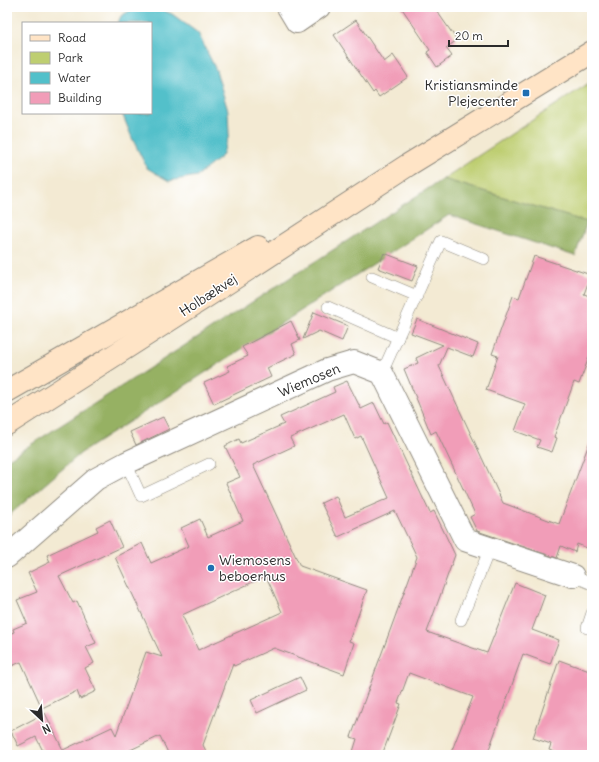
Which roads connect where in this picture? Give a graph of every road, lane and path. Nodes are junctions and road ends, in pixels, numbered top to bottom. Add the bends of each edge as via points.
1 (319, 7) edge
2 (293, 14) edge
3 (592, 52) edge
4 (408, 165) junction
5 (484, 258) dead end
6 (372, 277) dead end
7 (417, 296) junction
8 (328, 307) dead end
9 (398, 338) junction
10 (382, 373) junction
11 (7, 390) edge
12 (7, 424) edge
13 (126, 463) junction
14 (209, 464) dead end
15 (490, 548) junction
16 (7, 557) edge
17 (582, 580) edge
18 (592, 613) edge
19 (461, 620) dead end
20 (587, 628) dead end

1 - 2 street
3 - 4 street, Holbækvej
4 - 11 street, Holbækvej
4 - 12 street, Holbækvej
5 - 7 lane via 441,241
6 - 7 lane
7 - 9 lane
8 - 9 lane
9 - 10 lane
10 - 13 street, Wiemosen via 354,362 327,370
10 - 15 street via 465,540
13 - 14 lane via 141,496
13 - 16 street, Wiemosen via 96,479
15 - 17 street
15 - 19 lane
18 - 20 lane

